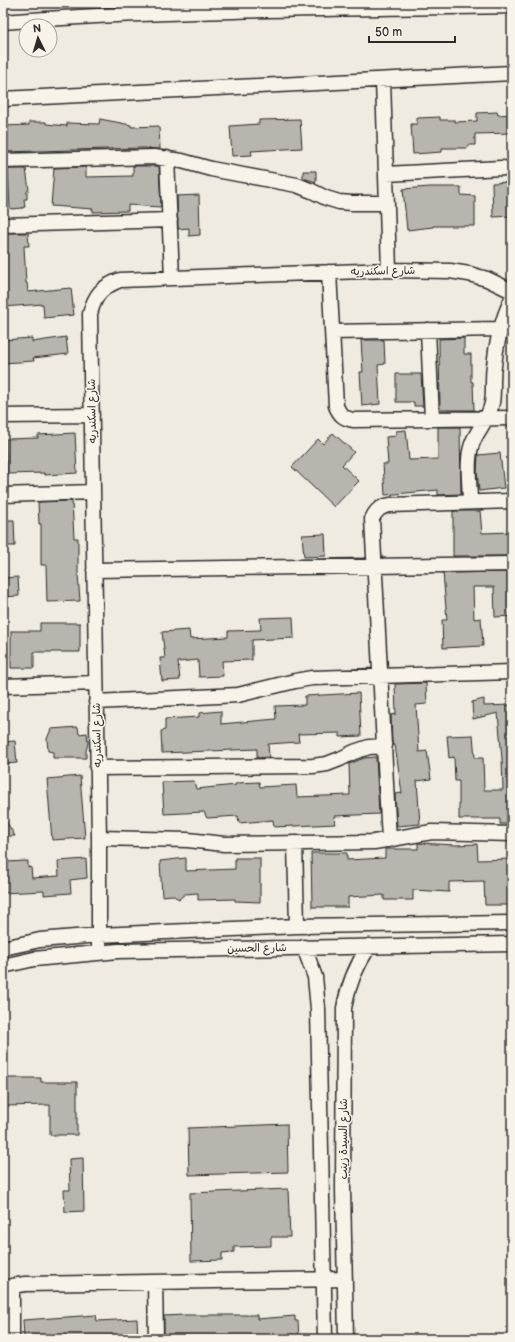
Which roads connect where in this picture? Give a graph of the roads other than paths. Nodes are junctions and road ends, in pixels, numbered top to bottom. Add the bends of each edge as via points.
1 (512, 6) edge
2 (237, 7) edge
3 (205, 8) edge
4 (3, 22) edge
5 (512, 73) edge
6 (383, 80) junction
7 (3, 99) edge
8 (167, 158) junction
9 (3, 161) edge
10 (512, 169) edge
11 (386, 174) junction
12 (387, 202) junction
13 (170, 220) junction
14 (3, 226) edge
15 (389, 270) junction
16 (329, 272) junction
17 (172, 278) junction
18 (512, 291) edge
19 (512, 298) edge
20 (500, 329) junction
21 (428, 330) junction
22 (332, 332) junction
23 (92, 415) junction
24 (3, 416) edge
25 (432, 418) junction
26 (486, 418) junction
27 (512, 418) edge
28 (93, 492) junction
29 (3, 495) edge
30 (512, 501) edge
31 (470, 502) junction
32 (512, 564) edge
33 (374, 566) junction
34 (94, 570) junction
35 (512, 672) edge
36 (381, 676) junction
37 (96, 683) junction
38 (3, 686) edge
39 (96, 702) junction
40 (384, 746) junction
41 (97, 768) junction
42 (512, 834) edge
43 (99, 838) junction
44 (389, 840) junction
45 (295, 843) junction
46 (512, 923) edge
47 (297, 926) junction
48 (99, 935) junction
49 (512, 944) edge
50 (369, 946) junction
51 (304, 947) junction
52 (3, 948) edge
53 (99, 952) junction
54 (3, 966) edge
55 (323, 1279) junction
56 (345, 1279) junction
57 (155, 1282) junction
58 (7, 1287) edge
59 (12, 1339) edge
60 (156, 1339) edge
61 (325, 1339) edge
62 (346, 1339) edge

1 - 2 street
2 - 3 street
3 - 4 street
5 - 6 street
6 - 7 street
6 - 11 street
8 - 9 street via 140,156
8 - 12 street via 297,185 339,202
8 - 13 street
10 - 11 street
11 - 12 street
12 - 15 street
13 - 14 street
13 - 17 street
15 - 16 street, شارع اسكندريه
15 - 18 street, شارع اسكندريه via 450,271 469,274
16 - 17 street, شارع اسكندريه
16 - 22 street
17 - 23 street, شارع اسكندريه via 120,280 109,284 93,302 90,314
19 - 20 street
20 - 21 street
20 - 26 street via 492,403
21 - 22 street
21 - 25 street
22 - 25 street via 336,406 339,413 352,420
23 - 24 street
23 - 28 street, شارع اسكندريه
25 - 26 street
26 - 27 street
26 - 31 street via 469,454
28 - 29 street
28 - 34 street, شارع اسكندريه
30 - 31 street
31 - 33 street via 382,506 372,519
32 - 33 street
33 - 34 street
33 - 36 street
34 - 37 street, شارع اسكندريه
35 - 36 street
36 - 39 street via 312,678 238,695
36 - 40 street
37 - 38 street
37 - 39 street, شارع اسكندريه
39 - 41 street, شارع اسكندريه
40 - 41 street via 369,747 327,764 314,766
40 - 44 street
41 - 43 street, شارع اسكندريه
42 - 44 street via 432,832
43 - 45 street via 188,840 224,844
43 - 48 street, شارع اسكندريه
44 - 45 street
45 - 47 street
46 - 47 street, شارع الحسين
47 - 48 street, شارع الحسين
48 - 52 street, شارع الحسين via 40,940
48 - 53 street, شارع اسكندريه
49 - 50 street, شارع الحسين
50 - 51 street, شارع الحسين
50 - 56 street, شارع السيدة زينب via 352,975 344,1008
51 - 53 street, شارع الحسين
51 - 55 street, شارع السيدة زينب via 315,977 318,1010
53 - 54 street, شارع الحسين via 34,959
55 - 56 street
55 - 57 street
55 - 61 street, شارع السيدة زينب
56 - 62 street, شارع السيدة زينب
57 - 58 street via 25,1284
57 - 60 street
58 - 59 street

